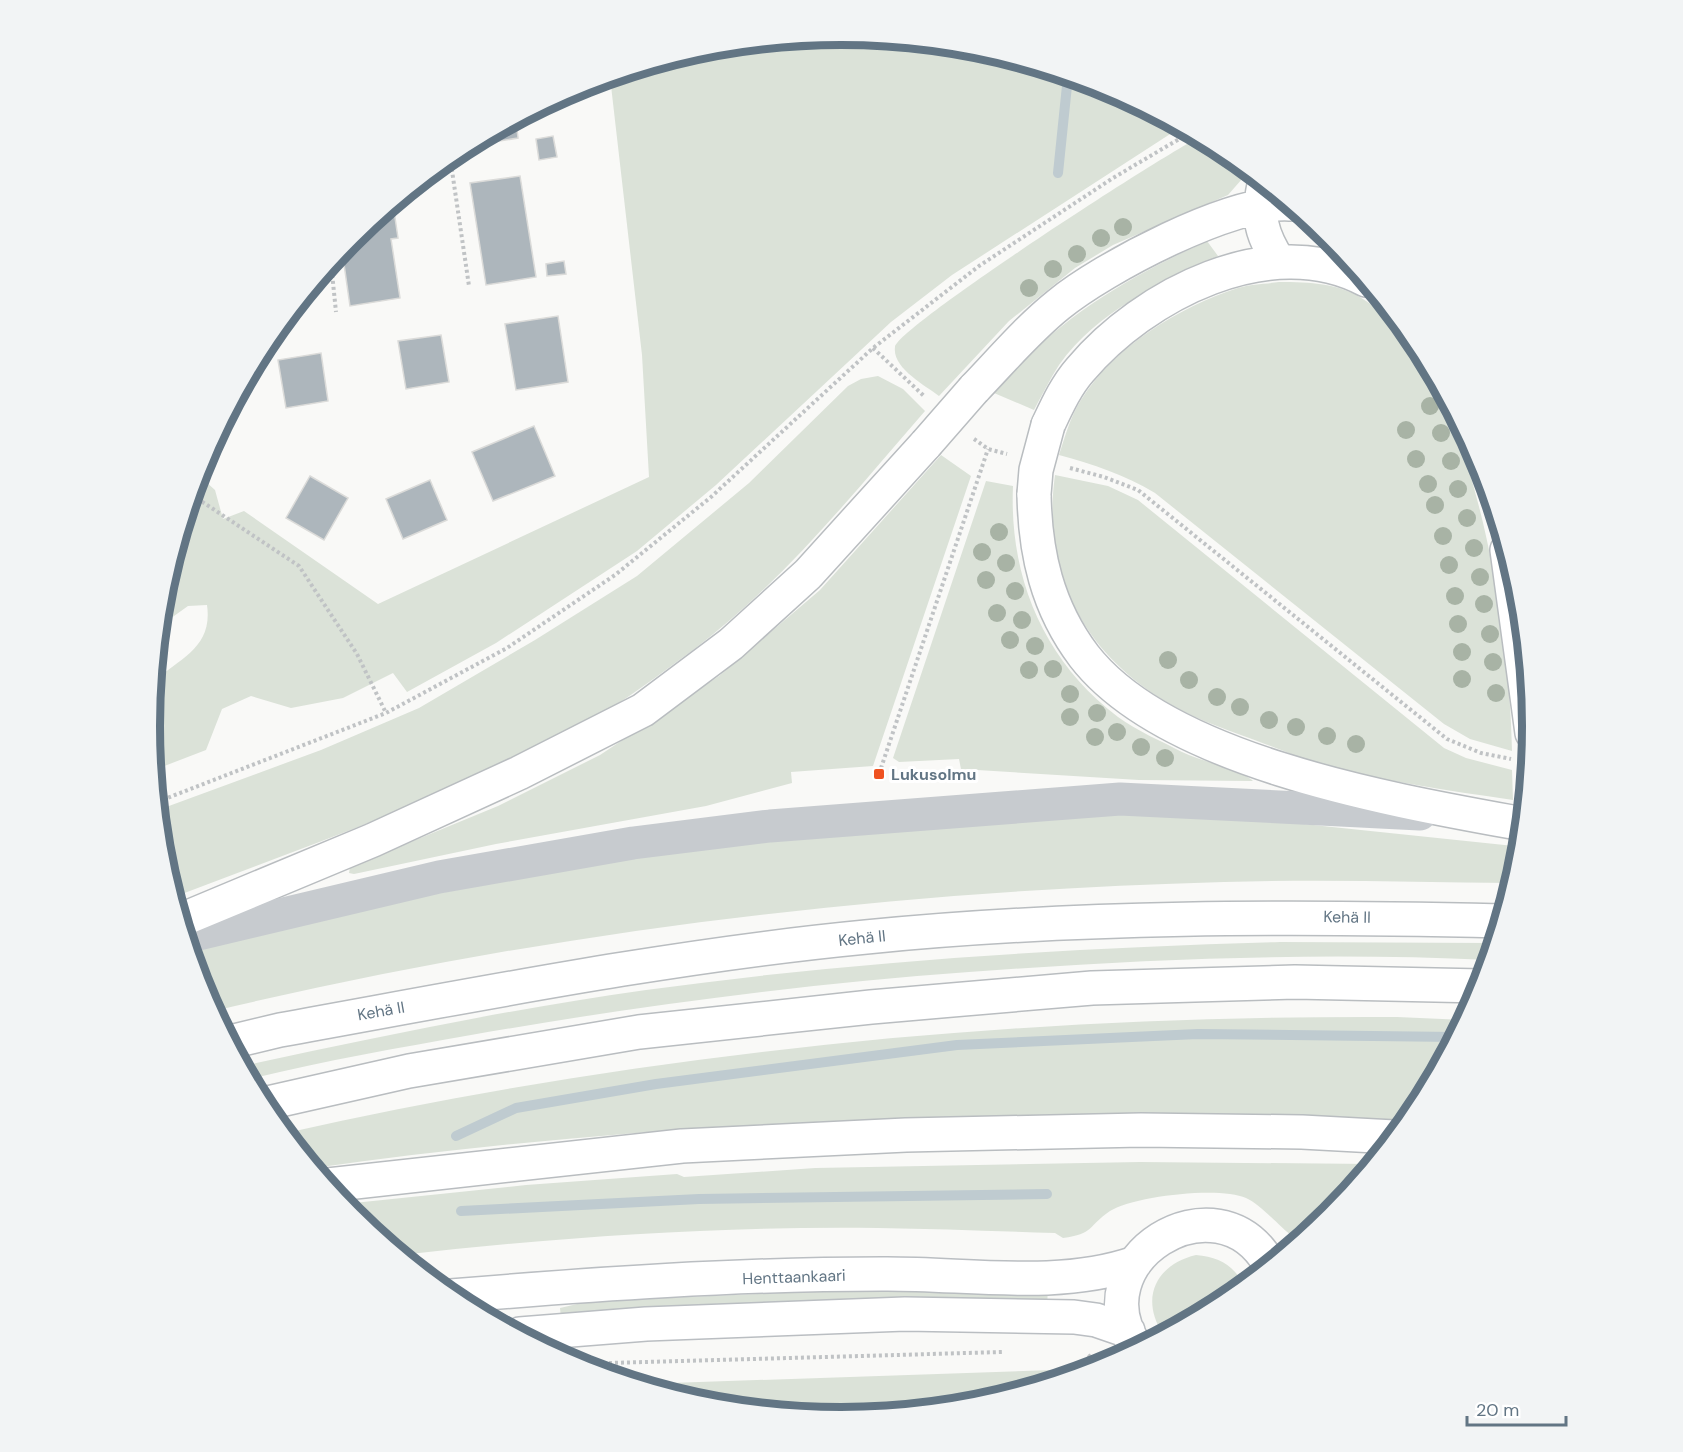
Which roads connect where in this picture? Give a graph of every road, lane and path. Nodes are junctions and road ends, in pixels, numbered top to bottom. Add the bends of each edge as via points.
1 (1183, 137) edge
2 (452, 168) edge
3 (1271, 198) edge
4 (1279, 262) junction
5 (1339, 262) edge
6 (332, 274) edge
7 (469, 286) dead end
8 (336, 312) dead end
9 (873, 348) junction
10 (931, 402) dead end
11 (966, 434) dead end
12 (988, 449) junction
13 (1010, 454) dead end
14 (1066, 467) dead end
15 (200, 500) edge
16 (386, 713) junction
17 (1522, 747) edge
18 (879, 774) dead end
19 (165, 800) edge
20 (1488, 817) junction
21 (1516, 823) edge
22 (188, 917) edge
23 (1493, 921) edge
24 (194, 935) edge
25 (1471, 987) edge
26 (238, 1040) edge
27 (274, 1102) edge
28 (1385, 1137) edge
29 (337, 1184) edge
30 (1266, 1258) edge
31 (1135, 1263) junction
32 (467, 1295) edge
33 (533, 1333) edge
34 (1133, 1340) edge
35 (1015, 1352) dead end
36 (1082, 1352) dead end
37 (1092, 1359) edge
38 (602, 1363) edge

1 - 9 path via 980,266
2 - 7 path
3 - 4 main road via 1265,240
3 - 22 main road, bridge via 1145,250 1068,298 1012,348 808,574 731,644 643,710 373,840
4 - 5 main road
4 - 20 main road, bridge via 1213,278 1182,291 1137,318 1096,351 1078,372 1048,425 1034,494 1040,565 1059,616 1085,657 1139,705 1203,740 1299,776
6 - 8 path
9 - 10 path
9 - 16 path via 711,497 615,575 507,648
11 - 12 path
12 - 13 path
12 - 18 path
14 - 17 path via 1138,490 1447,739 1481,753
15 - 16 path via 299,566 357,654
16 - 19 path
20 - 21 main road
20 - 24 lane via 1120,799 770,826 633,843 439,877
23 - 26 main road, Kehä II via 1299,916 1091,922 866,937 620,968
25 - 27 main road via 1295,982 1092,988 871,1007 639,1032 409,1071
28 - 29 main road via 1141,1130 906,1135 682,1146
30 - 31 main road via 1237,1234 1200,1225 1163,1236
31 - 32 main road, Henttaankaari via 1075,1278 882,1274 636,1283
31 - 34 main road via 1124,1289 1123,1303
33 - 34 main road via 646,1324 905,1314 1074,1317 1096,1320
35 - 38 path
36 - 37 path

